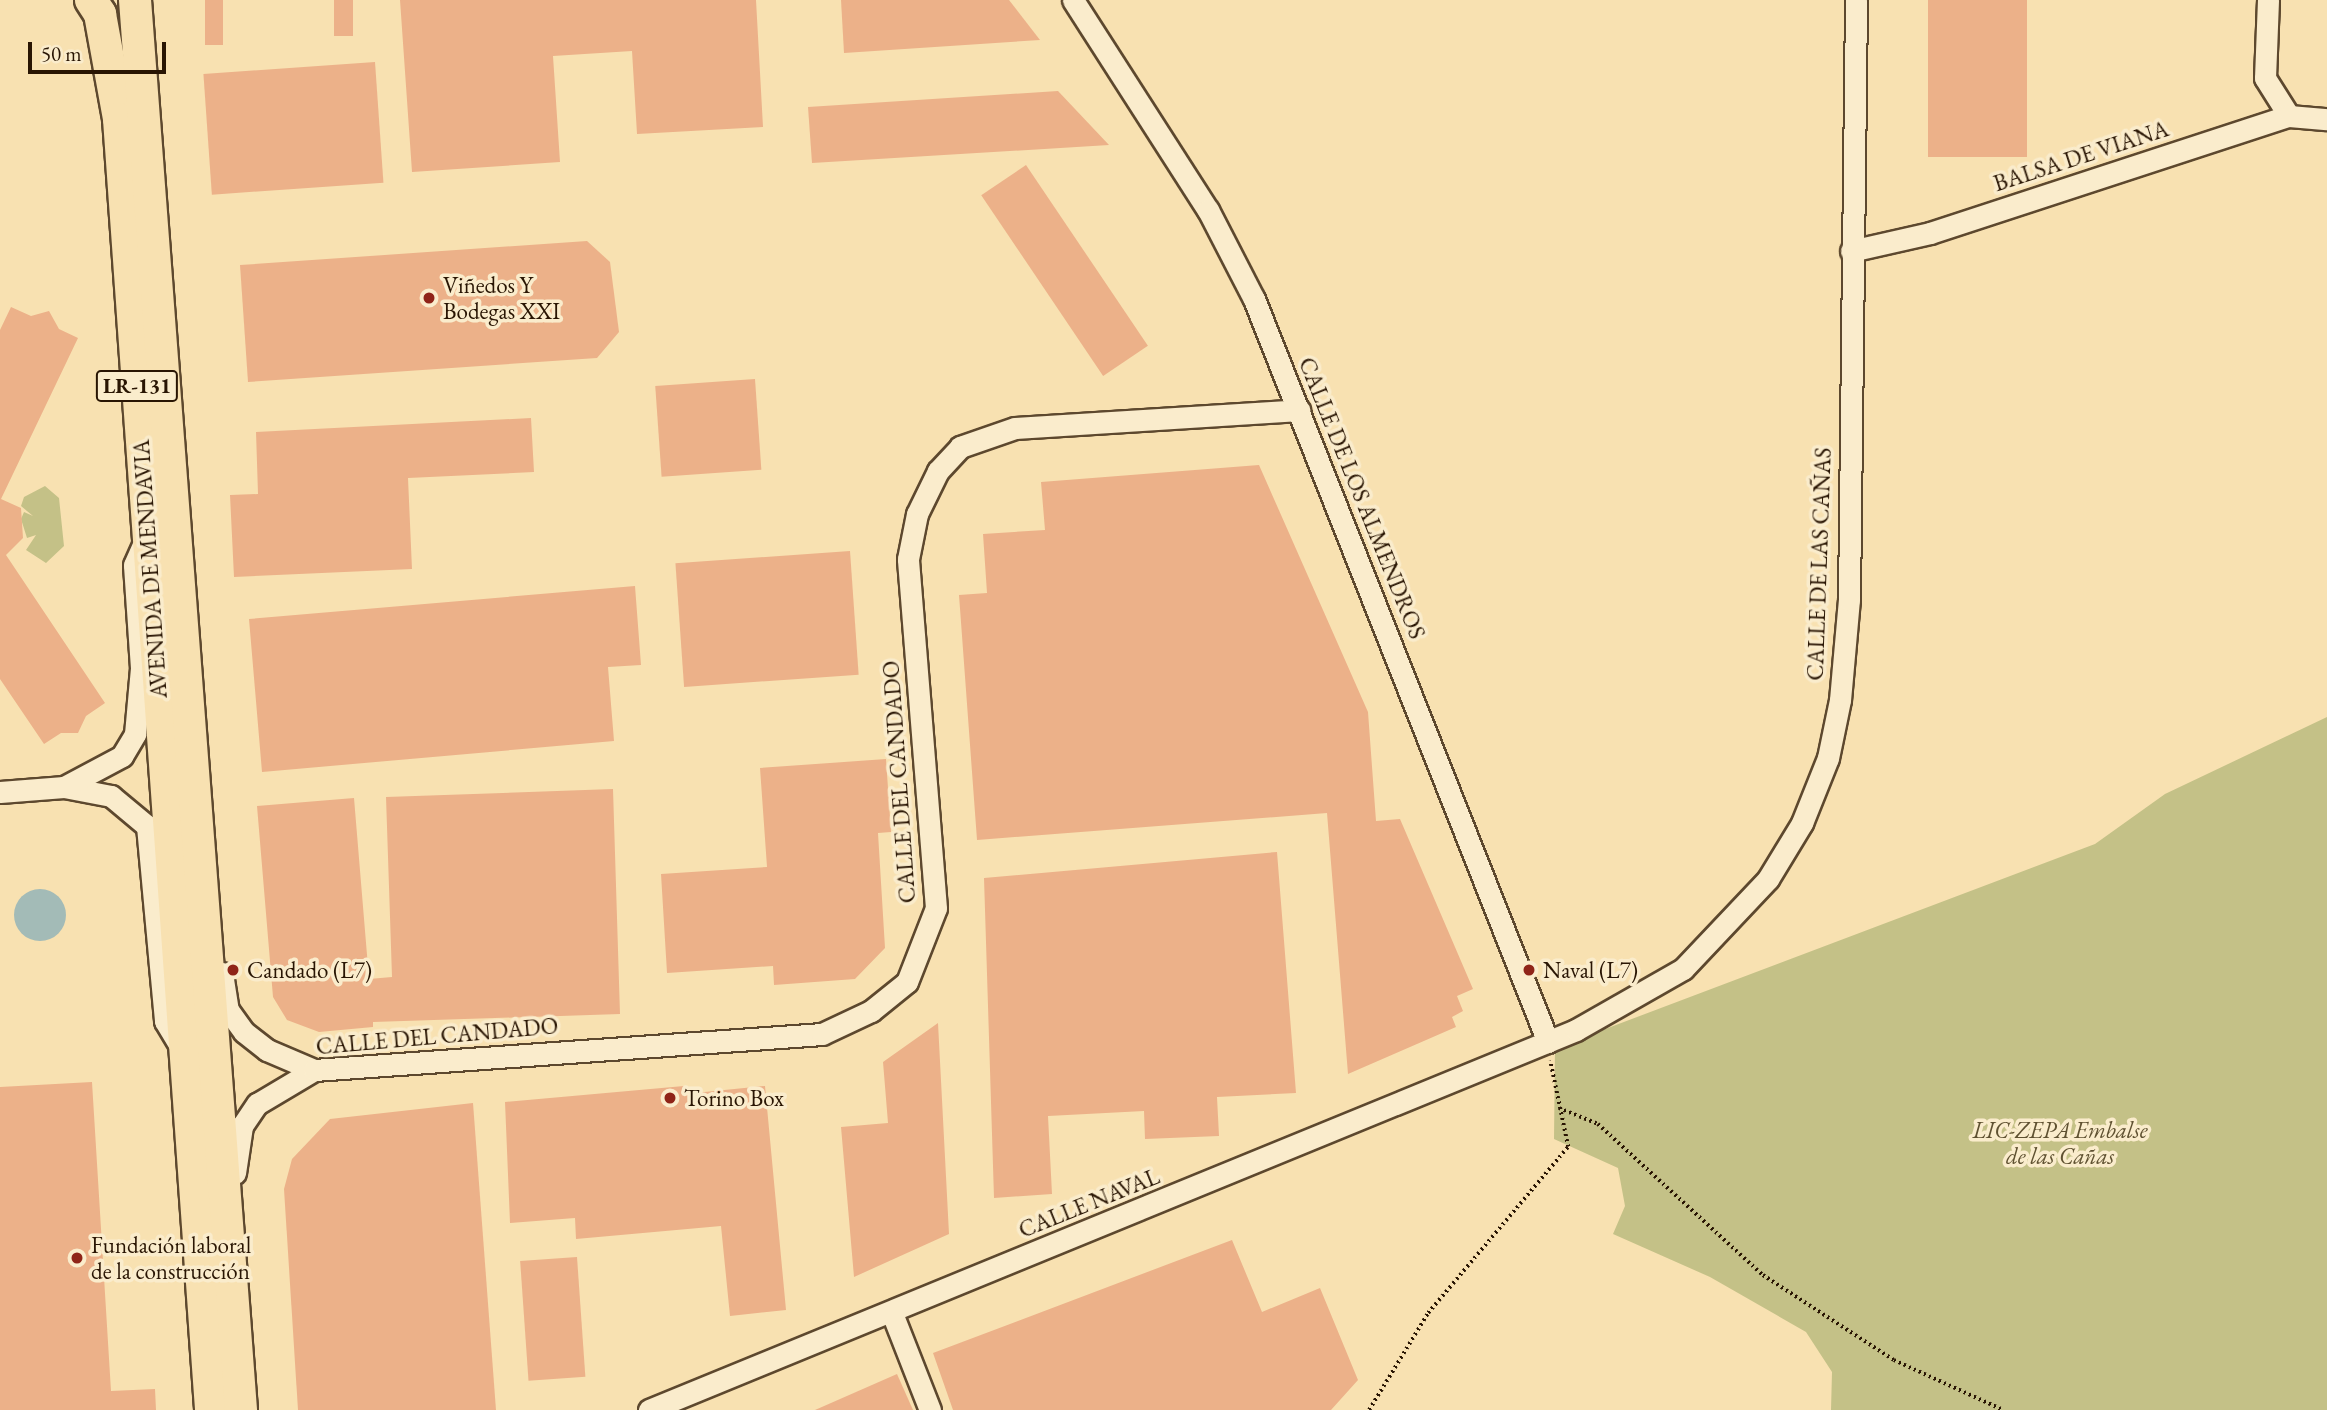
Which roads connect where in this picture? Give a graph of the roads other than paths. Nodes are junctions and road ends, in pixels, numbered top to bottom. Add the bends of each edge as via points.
1 (91, 0) edge
2 (135, 0) edge
3 (1073, 0) edge
4 (1856, 0) edge
5 (2268, 0) edge
6 (2289, 116) junction
7 (2327, 119) edge
8 (1851, 251) junction
9 (1299, 410) junction
10 (146, 537) junction
11 (64, 787) junction
12 (0, 792) edge
13 (196, 810) junction
14 (1548, 1042) junction
15 (186, 1057) junction
16 (314, 1070) junction
17 (892, 1313) junction
18 (234, 1322) junction
19 (211, 1410) edge
20 (241, 1410) edge
21 (649, 1410) edge
22 (930, 1410) edge

1 - 10 main road, AVENIDA DE MENDAVIA / LR-131 via 100,14 119,118
2 - 13 main road, AVENIDA DE MENDAVIA / LR-131
3 - 9 street, CALLE DE LOS ALMENDROS via 1208,210
4 - 8 street, CALLE DE LAS CAÑAS
5 - 6 street via 2265,78
6 - 7 street, BALSA DE VIANA
6 - 8 street, BALSA DE VIANA via 1930,233
8 - 14 street, CALLE DE LAS CAÑAS via 1849,600 1828,758 1802,823 1768,879 1720,932 1682,969
9 - 14 street, CALLE DE LOS ALMENDROS
9 - 16 street, CALLE DEL CANDADO via 1015,428 960,447 938,471 916,514 908,559 936,908 906,982 871,1011 822,1034
10 - 11 street via 134,565 141,668 135,734 122,756
10 - 15 main road, AVENIDA DE MENDAVIA / LR-131
11 - 12 street
11 - 15 street, AVENIDA DE MENDAVIA via 111,796 147,826 165,1021
13 - 16 street, AVENIDA DE MENDAVIA via 211,848 228,1010 267,1050
13 - 18 main road, AVENIDA DE MENDAVIA / LR-131
14 - 17 street, CALLE NAVAL
15 - 19 main road, AVENIDA DE MENDAVIA / LR-131
16 - 18 street, CALLE DEL CANDADO via 277,1088 242,1126 235,1173 244,1295
17 - 21 street, CALLE NAVAL
17 - 22 street
18 - 20 main road, AVENIDA DE MENDAVIA / LR-131

